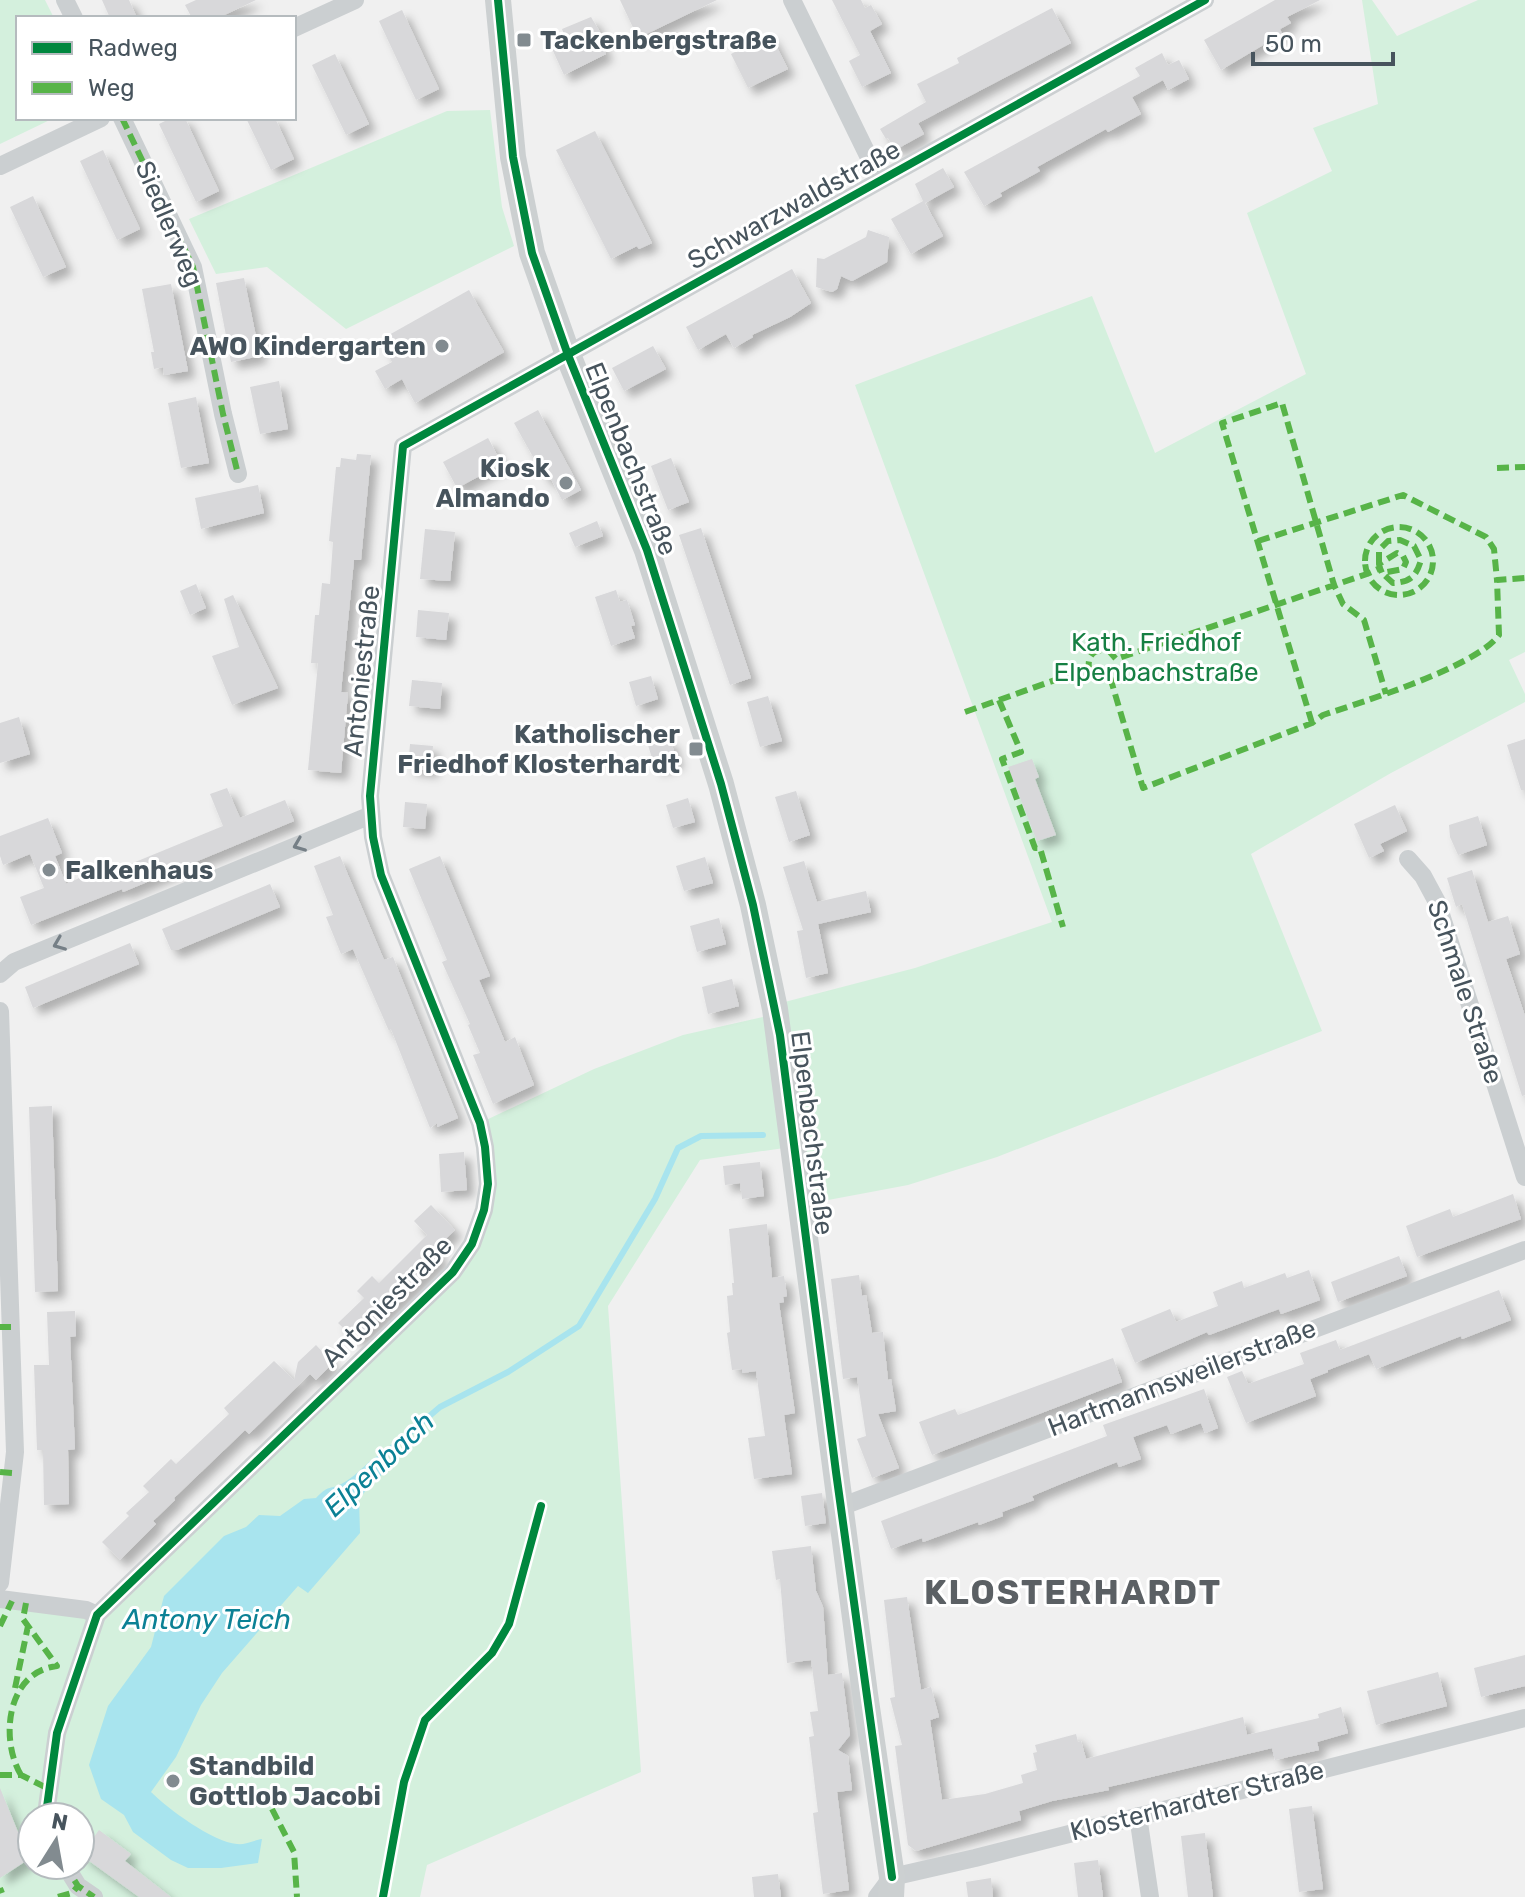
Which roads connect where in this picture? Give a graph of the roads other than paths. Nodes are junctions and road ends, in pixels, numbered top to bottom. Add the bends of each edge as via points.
1 (355, 0) edge
2 (498, 0) edge
3 (792, 0) edge
4 (1205, 0) edge
5 (296, 27) edge
6 (97, 120) edge
7 (123, 120) edge
8 (0, 166) edge
9 (880, 180) junction
10 (568, 355) junction
11 (403, 446) joint
12 (238, 474) dead end
13 (371, 815) junction
14 (1408, 859) dead end
15 (0, 974) edge
16 (0, 1011) edge
17 (1525, 1177) edge
18 (1525, 1250) edge
19 (5, 1327) edge
20 (7, 1473) edge
21 (840, 1507) junction
22 (0, 1583) edge
23 (0, 1599) edge
24 (97, 1615) junction
25 (1525, 1718) edge
26 (48, 1801) edge
27 (1138, 1816) junction
28 (75, 1881) edge
29 (887, 1890) edge
30 (94, 1897) edge
31 (1150, 1897) edge

1 - 5 street
2 - 10 street, Elpenbachstraße via 513,157 532,253
3 - 9 street
4 - 9 street, Schwarzwaldstraße
6 - 8 street
7 - 12 street, Siedlerweg via 193,267
9 - 10 street, Schwarzwaldstraße
10 - 11 street, Schwarzwaldstraße
10 - 21 street, Elpenbachstraße via 647,550 753,905 780,1035
11 - 13 street, Antoniestraße
13 -> 15 street via 14,962
13 - 24 street, Antoniestraße via 390,902 480,1123 488,1184 478,1231 453,1272
14 - 17 street, Schmale Straße via 1437,902
16 - 19 street
18 - 21 street, Hartmannsweilerstraße
19 - 20 street
20 - 22 street
21 - 29 street, Elpenbachstraße
23 - 24 street
24 - 26 street, Antoniestraße via 57,1733
25 - 27 street, Klosterhardter Straße
27 - 29 street, Klosterhardter Straße
27 - 31 street
28 - 30 street

